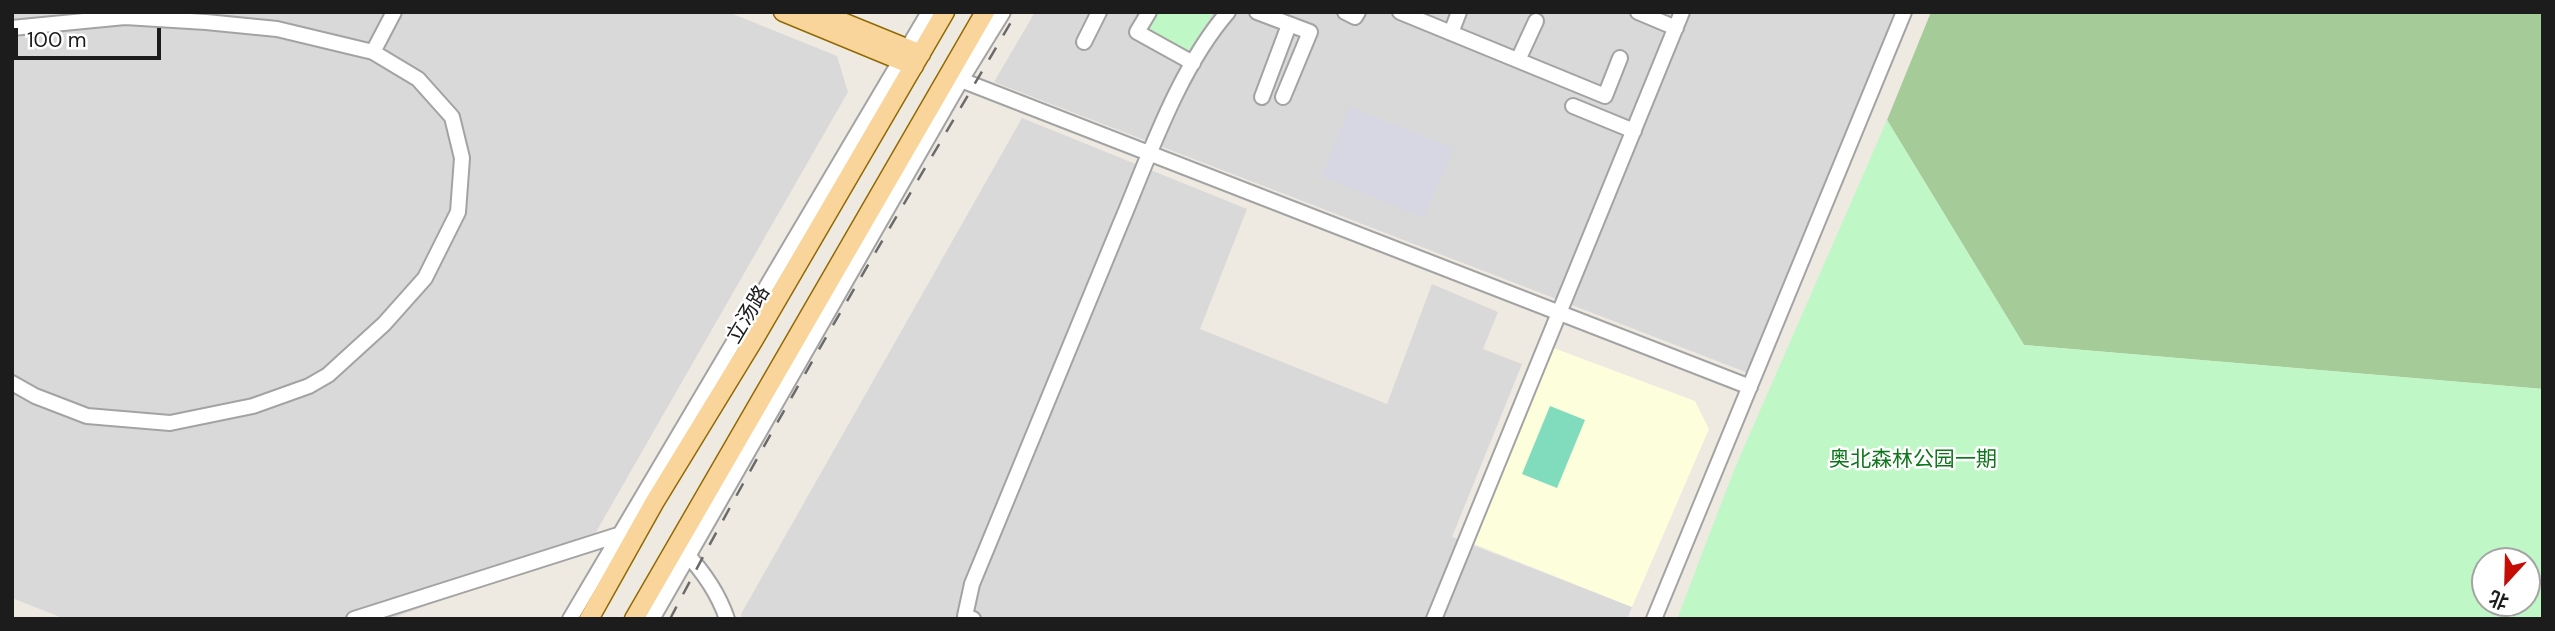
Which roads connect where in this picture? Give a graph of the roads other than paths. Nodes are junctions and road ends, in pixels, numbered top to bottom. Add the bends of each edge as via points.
1 (394, 12) edge
2 (783, 12) edge
3 (818, 12) edge
4 (929, 12) edge
5 (945, 12) edge
6 (985, 12) edge
7 (1003, 12) edge
8 (1100, 12) edge
9 (1149, 12) edge
10 (1228, 12) edge
11 (1257, 12) edge
12 (1345, 12) edge
13 (1358, 12) edge
14 (1400, 12) edge
15 (1459, 12) edge
16 (1637, 12) edge
17 (1682, 12) edge
18 (1904, 12) edge
19 (1535, 21) dead end
20 (1289, 25) junction
21 (12, 28) edge
22 (1676, 28) junction
23 (1451, 33) junction
24 (1084, 42) dead end
25 (373, 52) junction
26 (911, 57) junction
27 (1620, 58) dead end
28 (1518, 60) junction
29 (1193, 63) junction
30 (955, 77) junction
31 (1262, 97) dead end
32 (1283, 97) dead end
33 (1573, 106) dead end
34 (1634, 131) junction
35 (1151, 152) junction
36 (1559, 312) junction
37 (12, 383) edge
38 (1750, 387) junction
39 (618, 536) junction
40 (682, 549) junction
41 (354, 619) edge
42 (570, 619) edge
43 (589, 619) edge
44 (634, 619) edge
45 (652, 619) edge
46 (727, 619) edge
47 (973, 619) edge
48 (1434, 619) edge
49 (1654, 619) edge

1 - 25 street
2 - 26 main road
3 - 26 main road
4 - 26 street, 立汤路
5 - 26 main road, 立汤路
6 - 30 main road
7 - 30 street
8 - 24 street
9 - 29 street via 1137,32
10 - 29 street
11 - 20 street
12 - 13 street via 1355,17
14 - 23 street
15 - 23 street
16 - 22 street
17 - 22 street
18 - 38 street
19 - 28 street
20 - 31 street
20 - 32 street via 1310,32
21 - 25 street via 125,17 206,22 277,29
22 - 34 street
23 - 28 street
25 - 37 street via 418,79 452,117 462,158 458,212 425,278 328,375 253,406 170,424 86,416
26 - 39 street, 立汤路
26 - 43 main road, 立汤路 via 753,341
27 - 28 street via 1605,96
29 - 35 street
30 - 35 street
30 - 40 main road
33 - 34 street
34 - 36 street
35 - 36 street
35 - 47 street via 972,584 965,615
36 - 38 street
36 - 48 street
38 - 49 street
39 - 41 street
39 - 42 street, 立汤路
40 - 44 main road
40 - 45 street
40 - 46 street via 710,581

